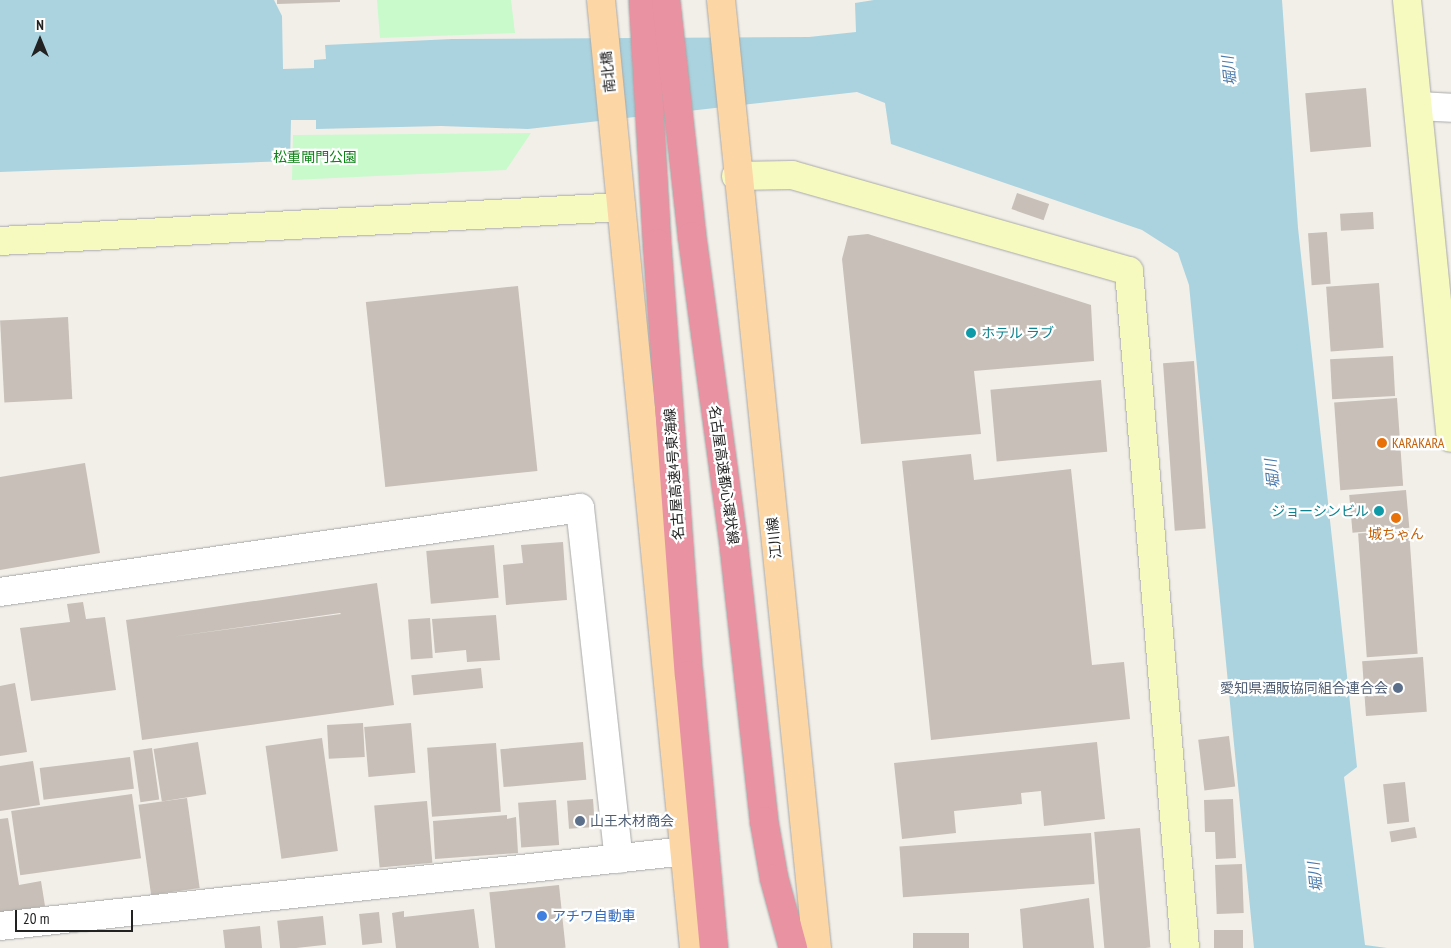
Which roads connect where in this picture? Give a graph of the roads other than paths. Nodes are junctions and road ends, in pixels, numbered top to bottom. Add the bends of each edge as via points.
1 (601, 0) edge
2 (643, 0) edge
3 (666, 0) edge
4 (721, 0) edge
5 (1408, 0) edge
6 (1418, 106) junction
7 (1451, 108) edge
8 (736, 176) junction
9 (621, 207) junction
10 (0, 240) edge
11 (1451, 438) edge
12 (0, 592) edge
13 (686, 851) junction
14 (619, 859) junction
15 (0, 926) edge
16 (694, 948) edge
17 (714, 948) edge
18 (793, 948) edge
19 (817, 948) edge
20 (1185, 948) edge

1 - 9 main road, 南北橋
2 - 17 highway, 名古屋高速4号東海線 via 687,655
3 - 18 highway, 名古屋高速都心環状線 via 692,236 734,548 764,821 774,878
4 - 8 main road, 江川線
5 - 6 street
6 - 7 street
6 - 11 street
8 - 19 main road, 江川線
8 - 20 street via 792,175 1128,271
9 - 10 street
9 - 13 main road
12 - 14 street via 580,508
13 - 14 street
13 - 16 main road
14 - 15 street

